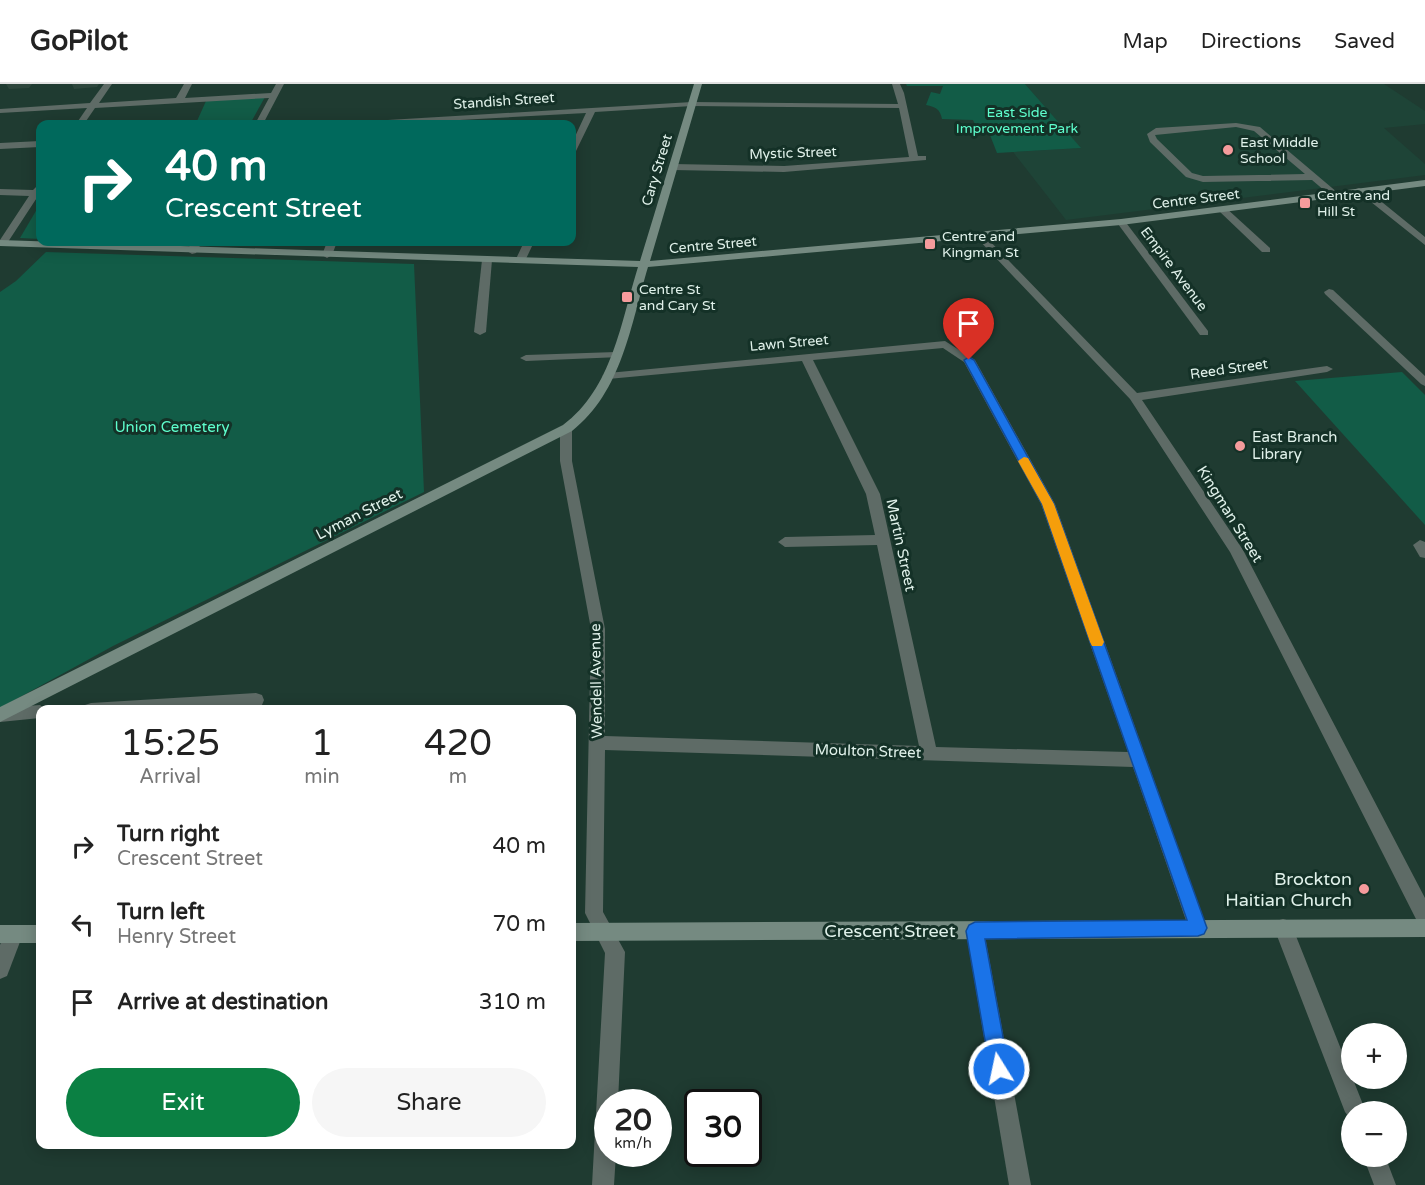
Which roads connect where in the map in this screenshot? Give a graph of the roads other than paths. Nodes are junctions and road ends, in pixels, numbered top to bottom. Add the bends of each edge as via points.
1 (108, 84) edge
2 (188, 84) edge
3 (280, 84) edge
4 (698, 84) edge
5 (896, 84) edge
6 (275, 95) junction
7 (179, 101) junction
8 (692, 104) junction
9 (91, 106) junction
10 (902, 106) junction
11 (592, 109) junction
12 (0, 111) edge
13 (82, 120) edge
14 (261, 120) edge
15 (432, 120) edge
16 (576, 143) edge
17 (36, 144) edge
18 (0, 146) edge
19 (672, 167) junction
20 (1314, 177) junction
21 (1425, 183) edge
22 (36, 190) edge
23 (1359, 191) junction
24 (0, 192) edge
25 (36, 193) edge
26 (1335, 195) junction
27 (1222, 209) junction
28 (1121, 222) junction
29 (979, 235) junction
30 (1425, 242) edge
31 (1, 243) edge
32 (36, 244) edge
33 (194, 246) edge
34 (330, 246) edge
35 (527, 246) edge
36 (1266, 250) dead end
37 (327, 255) junction
38 (487, 260) junction
39 (520, 261) junction
40 (642, 264) junction
41 (1329, 292) dead end
42 (480, 332) dead end
43 (1204, 333) dead end
44 (616, 355) junction
45 (805, 356) junction
46 (526, 358) dead end
47 (1327, 369) dead end
48 (608, 376) junction
49 (1425, 382) edge
50 (1134, 397) junction
51 (566, 430) junction
52 (884, 540) junction
53 (785, 543) dead end
54 (256, 700) dead end
55 (173, 705) edge
56 (36, 712) edge
57 (0, 715) edge
58 (598, 743) junction
59 (929, 753) junction
60 (1139, 760) junction
61 (1425, 917) edge
62 (1198, 928) junction
63 (1283, 928) junction
64 (1425, 928) edge
65 (975, 931) junction
66 (576, 932) edge
67 (603, 932) junction
68 (7, 934) edge
69 (36, 934) edge
70 (0, 969) edge
71 (1352, 1101) edge
72 (1378, 1167) edge
73 (603, 1185) edge
74 (1020, 1185) edge
75 (1385, 1185) edge

1 - 9 street
2 - 7 street
3 - 6 street
4 - 8 main road, Cary Street
5 - 10 street
6 - 7 street
6 - 14 street
7 - 9 street
8 - 10 street, Standish Street
8 - 11 street, Standish Street
8 - 19 main road, Cary Street
9 - 12 street
9 - 13 street
10 - 19 street, Mystic Street via 919,159 784,169
11 - 15 street, Standish Street
11 - 16 street
17 - 18 street
19 - 40 main road, Cary Street
20 - 20 street via 1250,127 1150,134 1189,175 1203,179
20 - 26 street
21 - 23 main road, Centre Street
22 - 24 street
23 - 26 main road, Centre Street
23 - 30 street
25 - 31 street
26 - 27 main road, Centre Street
27 - 28 main road, Centre Street
27 - 36 street
28 - 29 main road, Centre Street
28 - 43 street, Empire Avenue
29 - 40 main road, Centre Street
29 - 50 street, Kingman Street
31 - 32 main road, Centre Street
33 - 37 main road, Centre Street
34 - 37 street
35 - 39 street
37 - 38 main road, Centre Street
38 - 39 main road, Centre Street
38 - 42 street
39 - 40 main road, Centre Street
40 - 44 main road, Lyman Street
41 - 49 street
44 - 46 street
44 - 48 main road, Lyman Street
45 - 48 street, Lawn Street
45 - 52 street, Martin Street via 873,494
45 - 60 street, Lawn Street via 945,344 969,360 1048,504
47 - 50 street, Reed Street
48 - 51 main road, Lyman Street via 594,406
50 - 61 street, Kingman Street via 1236,550
51 - 57 main road, Lyman Street
51 - 58 street, Wendell Avenue via 566,461 598,629
52 - 53 street
52 - 59 street, Martin Street
54 - 55 street
56 - 57 street
58 - 59 street, Moulton Street
58 - 67 street, Wendell Avenue via 594,913
59 - 60 street, Moulton Street
60 - 62 street
62 - 63 main road, Crescent Street
62 - 65 main road, Crescent Street
63 - 64 main road, Crescent Street
63 - 71 street
65 - 67 main road, Crescent Street
65 - 74 street
66 - 67 main road, Crescent Street
67 - 73 street, Wendell Avenue via 615,952
68 - 69 main road
68 - 70 street
72 - 75 street

